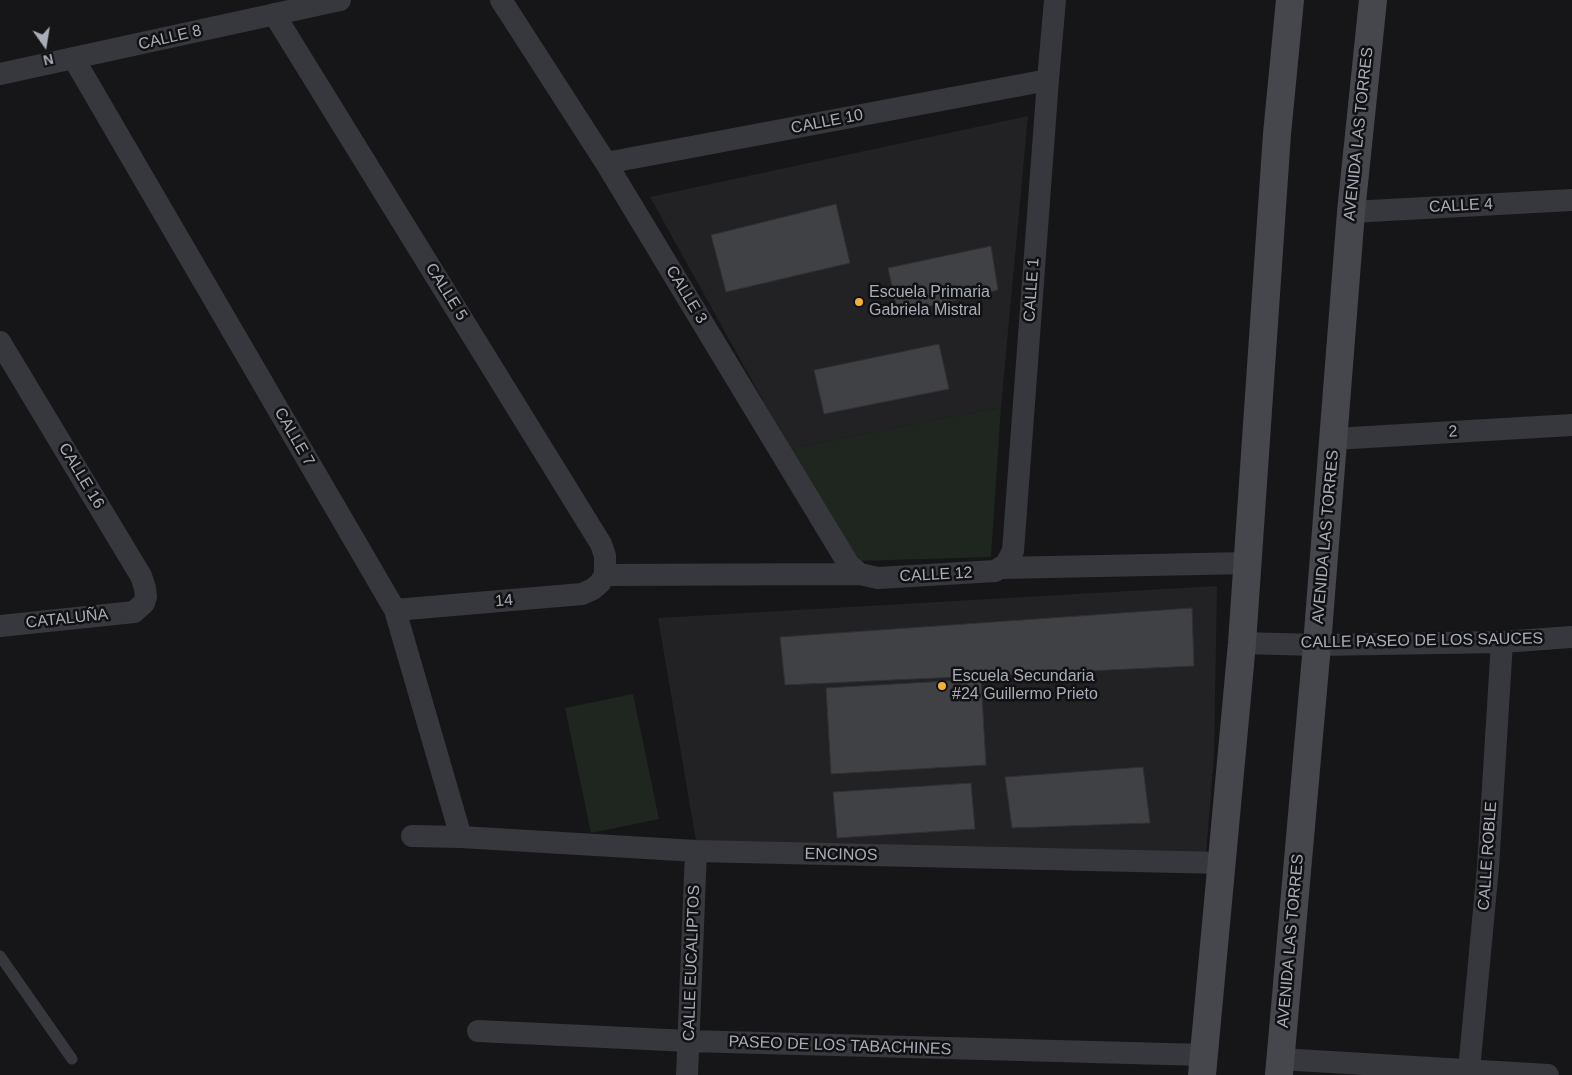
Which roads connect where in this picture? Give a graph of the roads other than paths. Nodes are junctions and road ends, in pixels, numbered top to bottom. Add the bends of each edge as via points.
1 (340, 0) edge
2 (501, 0) edge
3 (1055, 0) edge
4 (1290, 0) edge
5 (1373, 0) edge
6 (274, 14) junction
7 (74, 60) junction
8 (0, 74) edge
9 (1048, 80) junction
10 (606, 163) junction
11 (1572, 200) edge
12 (1350, 212) junction
13 (0, 342) edge
14 (1572, 425) edge
15 (1334, 439) junction
16 (1248, 563) junction
17 (998, 570) junction
18 (605, 575) junction
19 (869, 576) junction
20 (395, 610) junction
21 (134, 612) joint
22 (0, 626) edge
23 (1572, 637) edge
24 (1502, 642) junction
25 (1242, 643) junction
26 (1317, 645) junction
27 (412, 836) dead end
28 (461, 837) junction
29 (696, 851) junction
30 (1222, 863) junction
31 (0, 956) edge
32 (478, 1031) dead end
33 (689, 1041) junction
34 (72, 1060) dead end
35 (1203, 1065) edge
36 (1280, 1067) edge
37 (1469, 1070) junction
38 (687, 1075) edge
39 (1548, 1075) edge

1 - 6 street, CALLE 8
2 - 10 street, CALLE 3
3 - 9 street, CALLE 1
4 - 16 street via 1276,144
5 - 12 street, AVENIDA LAS TORRES
6 - 7 street, CALLE 8
6 - 18 street, CALLE 5 via 602,544
7 - 8 street, CALLE 8
7 - 20 street, CALLE 7
9 - 10 street, CALLE 10
9 - 17 street, CALLE 1 via 1013,551 1010,559
10 - 19 street, CALLE 3 via 849,565
11 - 12 street, CALLE 4
12 - 15 street, AVENIDA LAS TORRES
13 - 21 street, CALLE 16 via 141,576 146,597
14 - 15 street, 2
15 - 26 street, AVENIDA LAS TORRES
16 - 17 street, CALLE 12
16 - 25 street
17 - 19 street, CALLE 12
18 - 19 street, CALLE 12
18 - 20 street, 14 via 593,589 582,594
20 - 28 street, CALLE 7
21 - 22 street, CATALUÑA
23 - 24 street, CALLE PASEO DE LOS SAUCES
24 - 26 street, CALLE PASEO DE LOS SAUCES
24 - 37 street, CALLE ROBLE via 1488,867
25 - 26 street, CALLE PASEO DE LOS SAUCES
25 - 30 street
26 - 36 street, AVENIDA LAS TORRES
27 - 28 street, ENCINOS
28 - 29 street, ENCINOS
29 - 30 street, ENCINOS
29 - 33 street, CALLE EUCALIPTOS
30 - 35 street
31 - 34 lane
32 - 33 street, PASEO DE LOS TABACHINES
33 - 35 street, PASEO DE LOS TABACHINES
33 - 38 street, CALLE EUCALIPTOS
36 - 37 street
37 - 39 street

